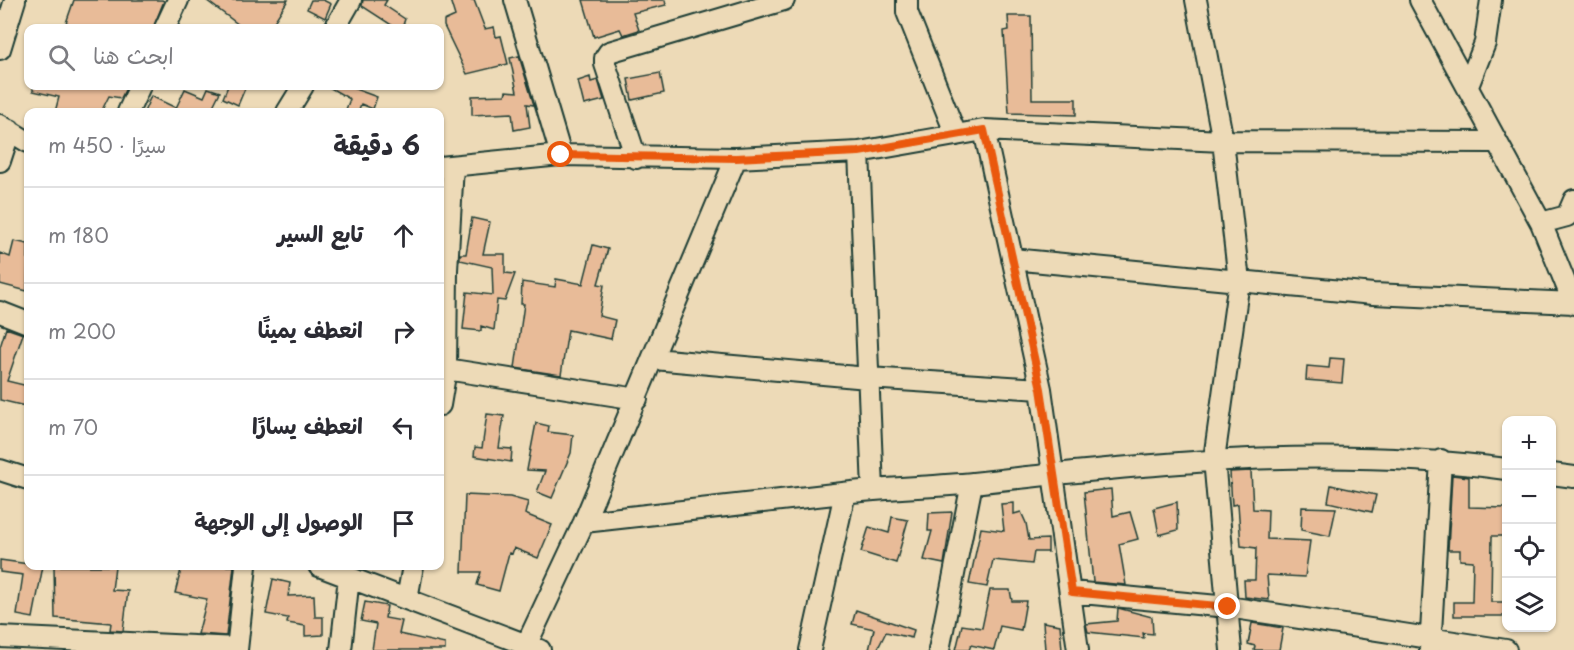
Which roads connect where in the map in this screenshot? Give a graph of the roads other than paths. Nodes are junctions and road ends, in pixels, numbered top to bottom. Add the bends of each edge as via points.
1 (15, 0) edge
2 (178, 0) edge
3 (351, 0) edge
4 (515, 0) edge
5 (784, 0) edge
6 (907, 0) edge
7 (1196, 0) edge
8 (1420, 0) edge
9 (1491, 0) edge
10 (167, 24) edge
11 (337, 24) edge
12 (0, 49) edge
13 (1468, 86) junction
14 (138, 90) edge
15 (301, 90) edge
16 (130, 108) edge
17 (289, 108) edge
18 (5, 128) edge
19 (984, 130) junction
20 (956, 135) junction
21 (24, 140) edge
22 (1223, 141) junction
23 (1495, 142) junction
24 (859, 152) junction
25 (561, 155) junction
26 (636, 158) junction
27 (736, 158) junction
28 (0, 161) edge
29 (446, 166) edge
30 (1572, 211) edge
31 (1541, 223) junction
32 (1012, 259) junction
33 (1239, 281) junction
34 (1574, 303) edge
35 (0, 312) edge
36 (24, 321) edge
37 (654, 359) junction
38 (446, 369) junction
39 (868, 378) junction
40 (444, 381) edge
41 (1041, 389) junction
42 (636, 399) junction
43 (1214, 459) junction
44 (1441, 460) junction
45 (1502, 468) edge
46 (0, 470) edge
47 (1055, 472) junction
48 (1556, 475) edge
49 (1574, 477) edge
50 (24, 478) edge
51 (972, 483) junction
52 (873, 490) junction
53 (845, 493) junction
54 (584, 522) junction
55 (246, 570) edge
56 (331, 570) edge
57 (411, 570) edge
58 (349, 576) junction
59 (1072, 592) junction
60 (407, 599) junction
61 (1228, 607) junction
62 (0, 637) edge
63 (1431, 644) edge
64 (530, 648) edge
65 (237, 649) edge
66 (341, 650) edge
67 (810, 650) edge
68 (939, 650) edge
69 (1078, 650) edge
70 (1230, 650) edge
71 (1506, 650) edge

1 - 12 street
2 - 10 street
3 - 11 street
4 - 25 street
5 - 26 street via 609,52 605,64
6 - 20 street via 907,12
7 - 22 street
8 - 13 street
9 - 13 street via 1485,43
13 - 23 street
14 - 16 street
15 - 17 street
18 - 21 street
18 - 28 street
19 - 20 street
19 - 22 street
19 - 32 street
20 - 24 street
22 - 23 street
22 - 33 street
23 - 31 street
24 - 27 street
24 - 39 street
25 - 26 street
25 - 29 street
26 - 27 street
27 - 37 street
29 - 38 street
30 - 31 street
31 - 34 street
32 - 33 street
32 - 41 street
33 - 34 street via 1373,294
33 - 43 street
35 - 36 street
37 - 39 street
37 - 42 street
38 - 40 street
38 - 42 street
39 - 41 street
39 - 52 street
41 - 47 street
42 - 54 street
43 - 44 street via 1331,456
43 - 47 street
43 - 61 street
44 - 45 street
44 - 63 street
46 - 50 street
47 - 51 street
47 - 59 street
48 - 49 street
51 - 52 street
51 - 68 street
52 - 53 street
53 - 54 street
53 - 67 street
54 - 64 street
55 - 65 street
56 - 58 street
57 - 60 street
58 - 60 street
58 - 66 street
59 - 61 street
59 - 69 street
60 - 64 street
61 - 63 street
61 - 70 street
62 - 65 street
63 - 71 street

